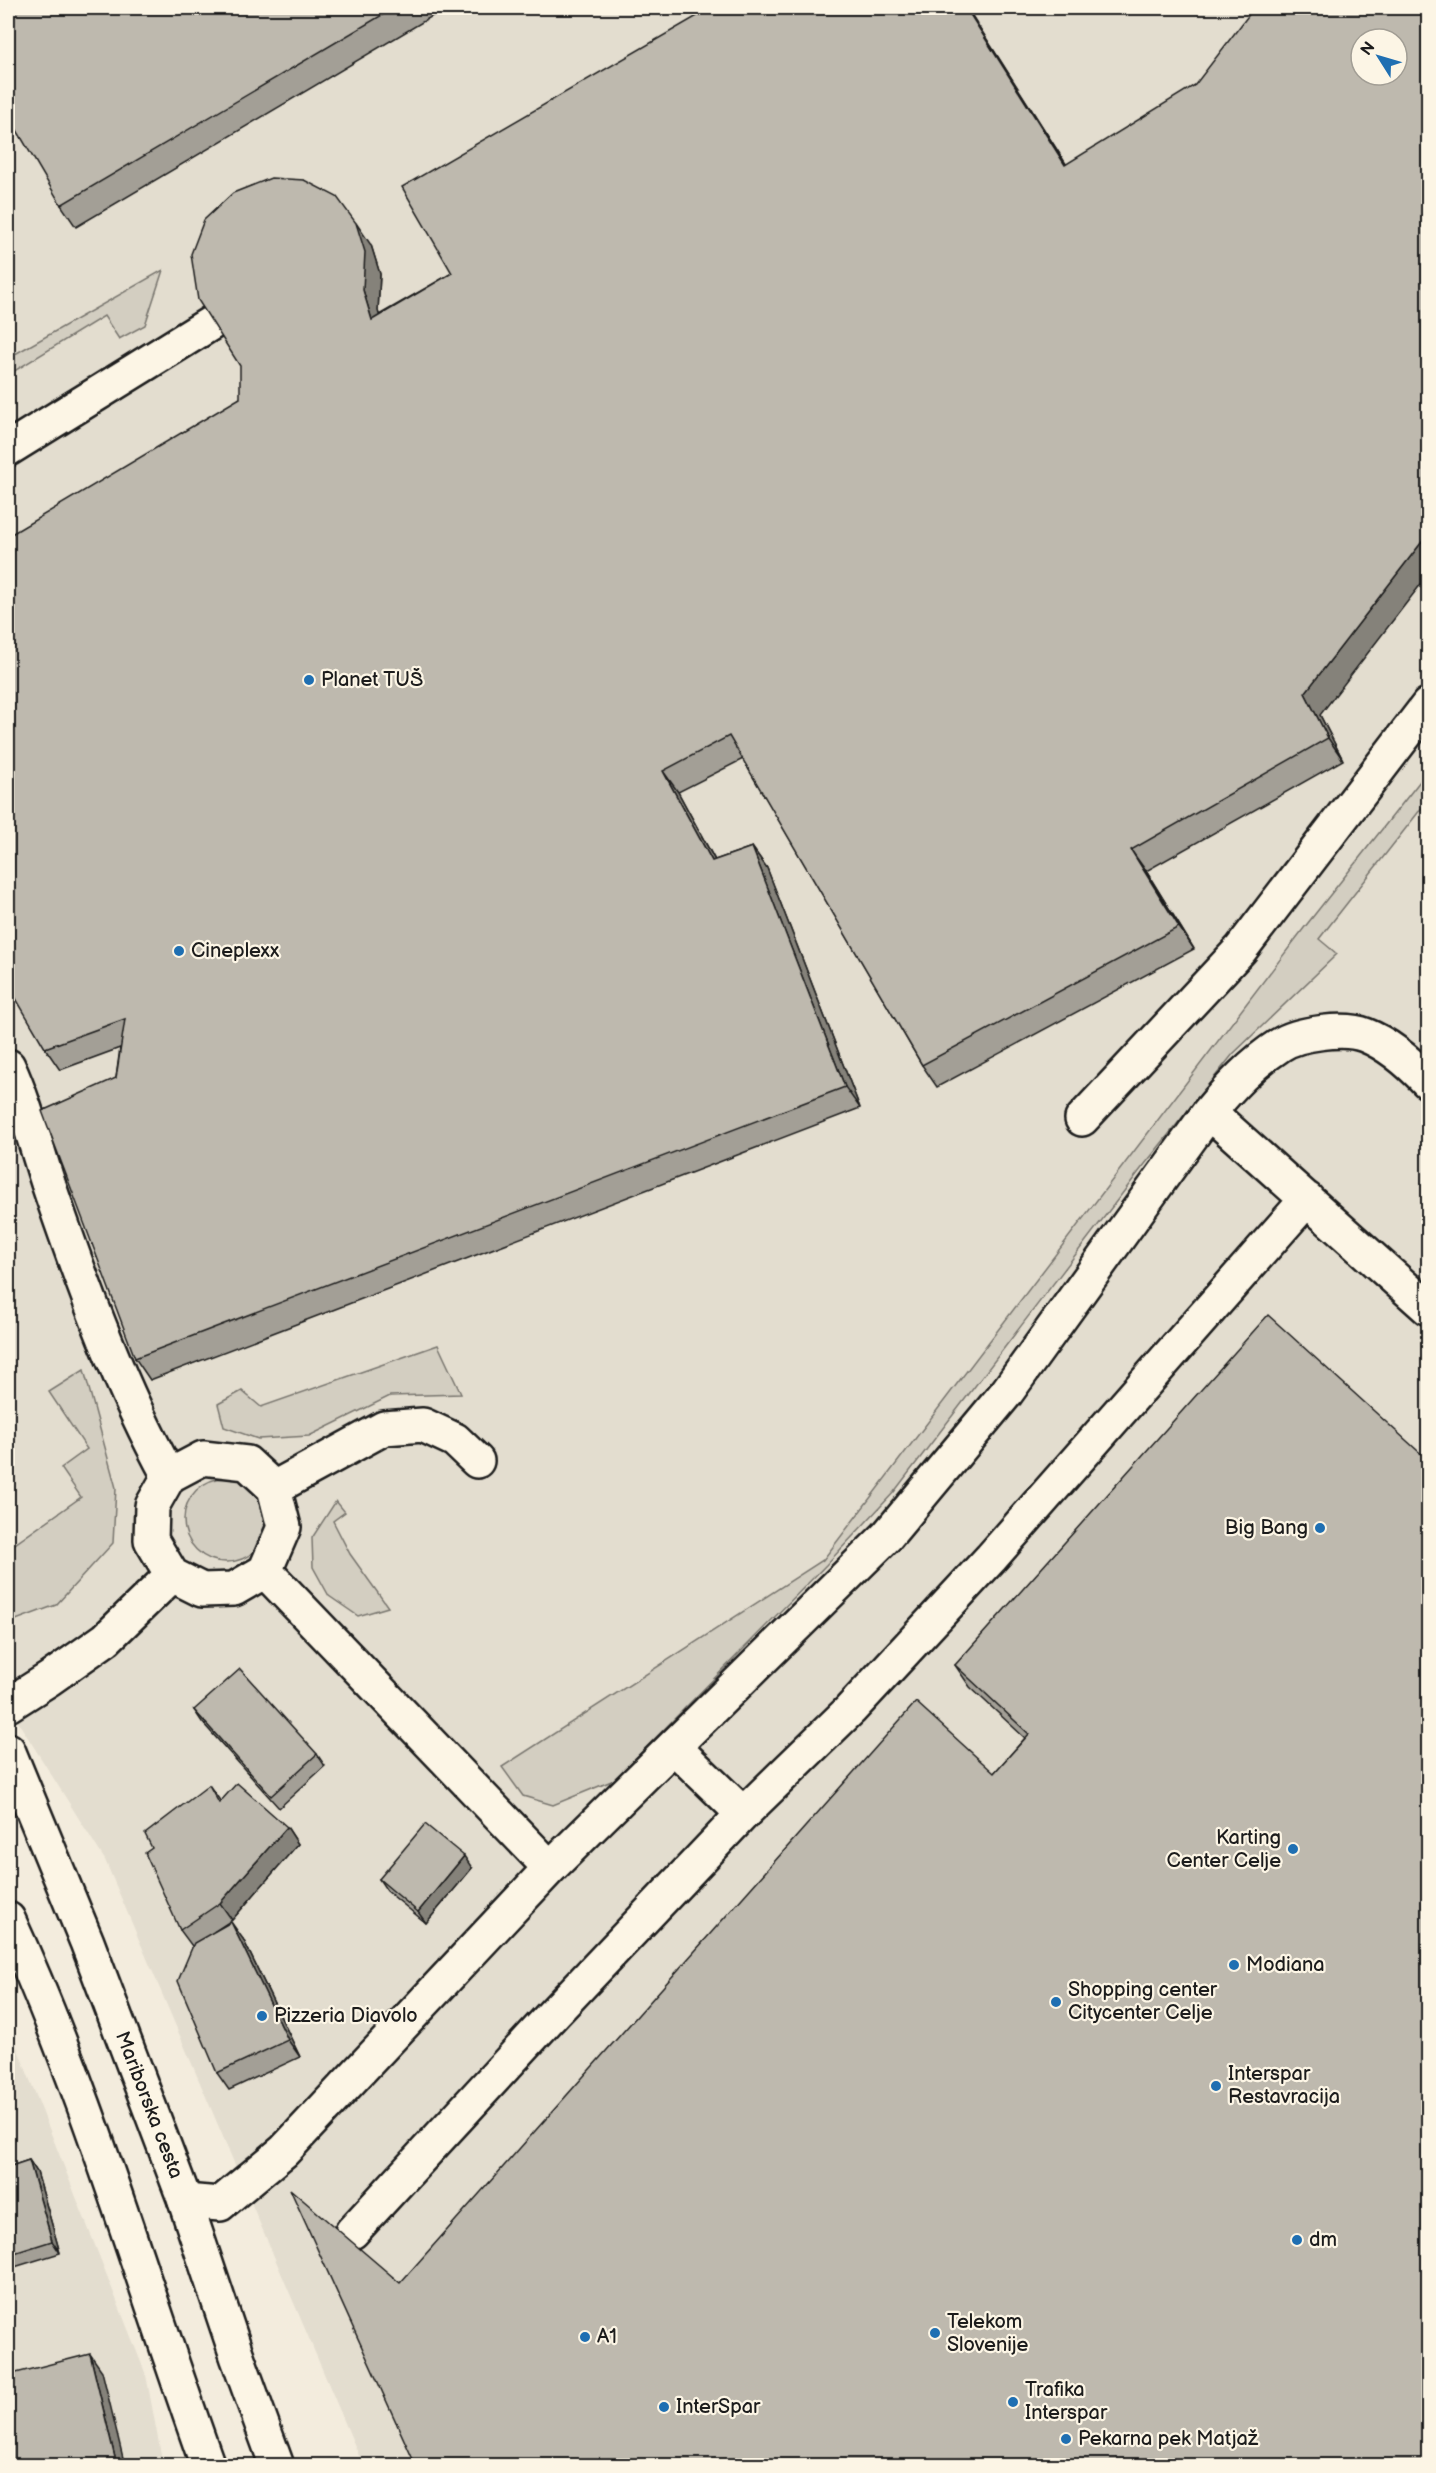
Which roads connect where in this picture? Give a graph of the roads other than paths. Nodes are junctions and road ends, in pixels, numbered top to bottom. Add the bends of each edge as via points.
1 (213, 322) edge
2 (8, 449) edge
3 (1428, 705) edge
4 (8, 1066) edge
5 (1428, 1082) edge
6 (1209, 1112) junction
7 (1082, 1119) dead end
8 (1307, 1199) junction
9 (1428, 1308) edge
10 (477, 1461) dead end
11 (169, 1476) junction
12 (274, 1488) junction
13 (265, 1571) junction
14 (172, 1575) junction
15 (8, 1705) edge
16 (674, 1747) junction
17 (8, 1750) edge
18 (743, 1814) junction
19 (550, 1868) junction
20 (8, 1918) edge
21 (185, 2200) junction
22 (352, 2232) dead end
23 (208, 2466) edge
24 (278, 2466) edge

1 - 2 street
3 - 7 street via 1241,949
4 - 11 street via 92,1307 139,1421
5 - 6 street via 1409,1062 1364,1035 1321,1031 1281,1044 1238,1079
6 - 8 street
6 - 16 street via 1007,1392 887,1536
8 - 9 street
8 - 18 street via 991,1558 850,1710
10 - 12 street via 455,1440 423,1425 384,1428
11 - 12 street via 203,1458 247,1463
11 - 14 street via 152,1506 151,1540
12 - 13 street via 284,1527
13 - 14 street via 234,1589 202,1590
13 - 19 street
14 - 15 street via 106,1639
16 - 18 street
16 - 19 street
17 - 21 street, Mariborska cesta via 87,1942
18 - 22 street
19 - 21 street via 284,2151 220,2204
20 - 23 street via 40,1989
21 - 24 street, Mariborska cesta

